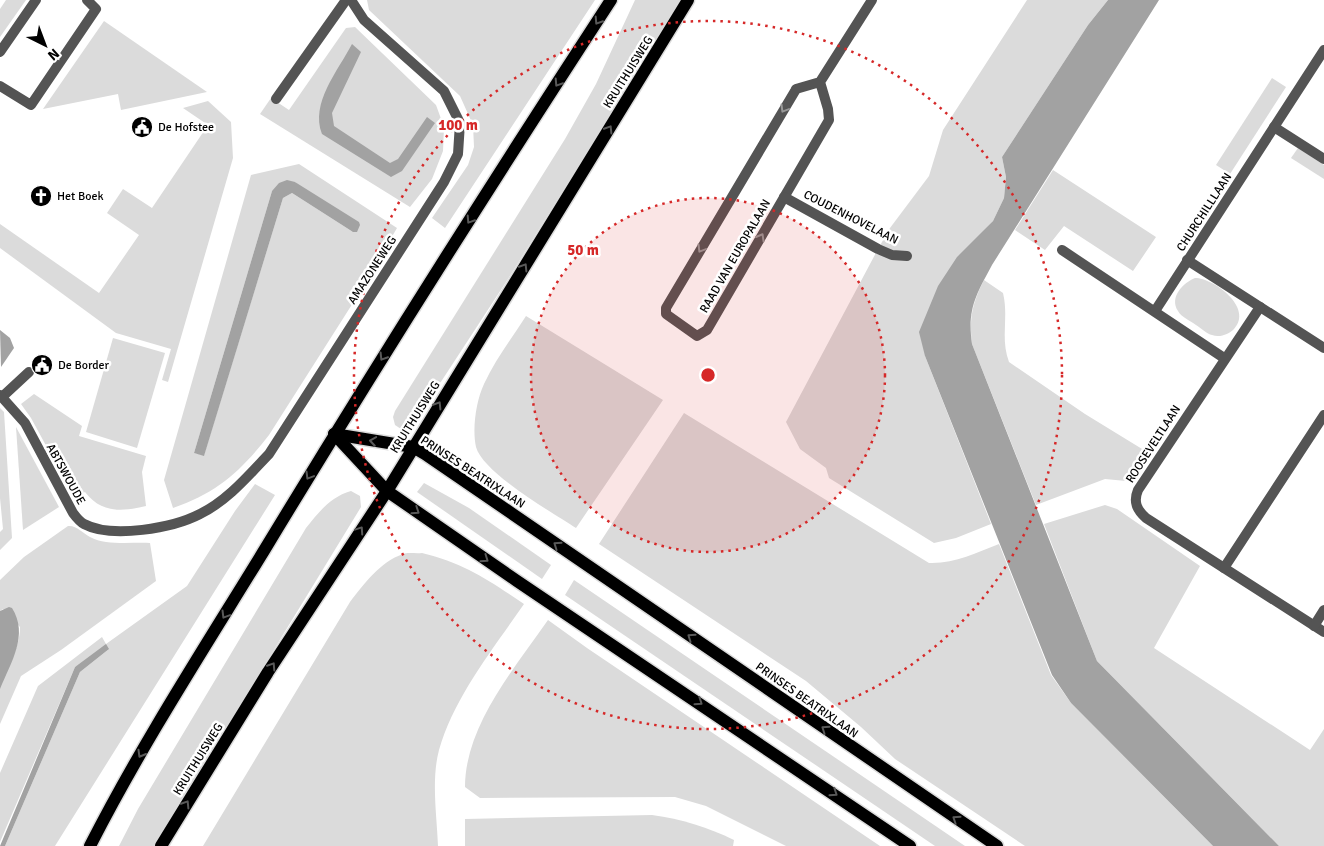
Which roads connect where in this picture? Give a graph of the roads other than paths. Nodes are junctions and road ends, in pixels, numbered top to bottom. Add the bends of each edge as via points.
1 (36, 0) edge
2 (87, 0) edge
3 (346, 0) edge
4 (351, 0) edge
5 (611, 0) edge
6 (688, 0) edge
7 (872, 0) edge
8 (1324, 50) edge
9 (0, 52) edge
10 (820, 82) junction
11 (0, 86) edge
12 (276, 99) dead end
13 (1274, 127) junction
14 (1324, 159) edge
15 (784, 197) junction
16 (1062, 250) dead end
17 (907, 256) dead end
18 (1187, 260) junction
19 (1260, 307) junction
20 (1154, 311) junction
21 (1324, 348) edge
22 (1224, 358) junction
23 (29, 372) dead end
24 (1, 396) edge
25 (1324, 414) edge
26 (334, 434) junction
27 (413, 447) junction
28 (386, 491) junction
29 (162, 526) joint
30 (1224, 568) junction
31 (1324, 610) edge
32 (1314, 626) junction
33 (1324, 632) edge
34 (90, 846) edge
35 (161, 846) edge
36 (910, 846) edge
37 (996, 846) edge

1 - 9 street
2 - 11 street via 96,9 31,105
3 - 12 street
4 - 29 street, AMAZONEWEG via 364,20 444,91 460,123 458,154 444,182 269,454 235,490 200,514
5 -> 26 main road
27 -> 6 main road, KRUITHUISWEG
7 - 10 street
8 - 13 street, CHURCHILLLAAN
10 - 15 street, RAAD VAN EUROPALAAN via 828,120
10 -> 15 street, RAAD VAN EUROPALAAN via 794,91 666,308 666,314 697,336 707,330
13 - 14 street
13 - 18 street, CHURCHILLLAAN
15 - 17 street, COUDENHOVELAAN via 878,249 892,255
16 - 20 street
18 - 19 street
18 - 20 street, CHURCHILLLAAN
19 - 21 street
19 - 22 street, ROOSEVELTLAAN
20 - 22 street
22 - 30 street, ROOSEVELTLAAN via 1135,496 1138,511 1146,518
23 - 24 street
24 - 29 street, ABTSWOUDE via 25,423 65,502 83,524 122,531
25 - 30 street
27 -> 26 main road, PRINSES BEATRIXLAAN
26 - 28 main road
26 -> 34 main road via 175,696
27 - 28 main road, KRUITHUISWEG
37 -> 27 main road, PRINSES BEATRIXLAAN
35 -> 28 main road, KRUITHUISWEG via 268,672
28 -> 36 main road
30 - 32 street, ROOSEVELTLAAN
31 - 32 street
32 - 33 street, ROOSEVELTLAAN

